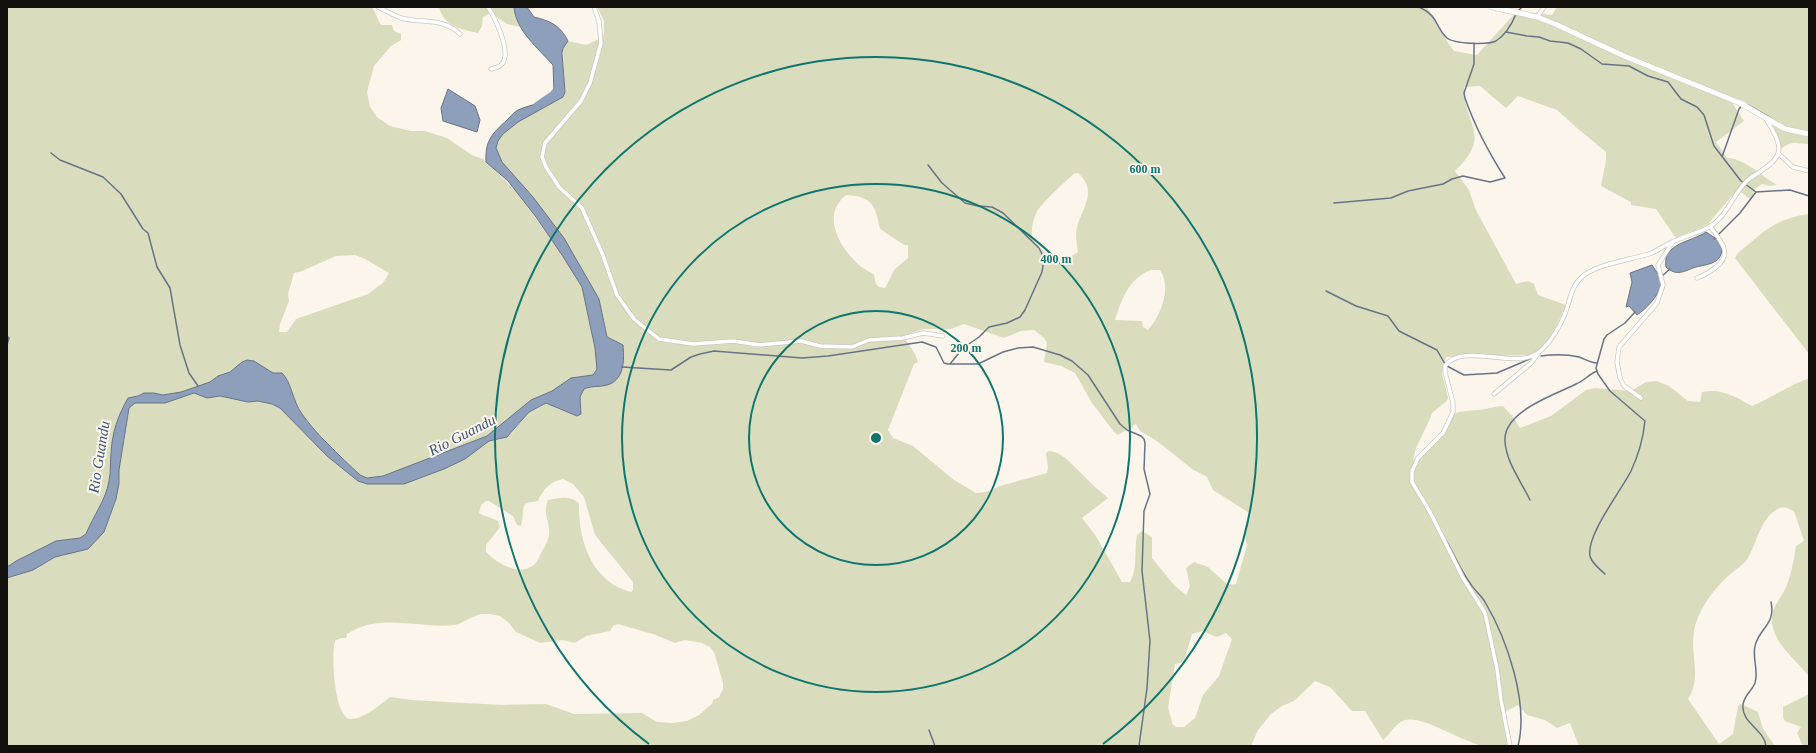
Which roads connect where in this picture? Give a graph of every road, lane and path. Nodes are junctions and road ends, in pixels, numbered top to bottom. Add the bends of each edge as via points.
1 (378, 7) edge
2 (488, 7) edge
3 (594, 7) edge
4 (1492, 7) edge
5 (1544, 7) edge
6 (1536, 17) junction
7 (460, 34) dead end
8 (491, 69) dead end
9 (1764, 116) junction
10 (1809, 134) edge
11 (1778, 153) junction
12 (1809, 171) edge
13 (1710, 226) junction
14 (1672, 242) junction
15 (1697, 278) dead end
16 (943, 336) dead end
17 (1542, 349) junction
18 (1494, 394) dead end
19 (1642, 398) dead end
20 (1510, 746) edge

1 - 7 street via 402,18 437,22 451,27
2 - 8 street via 505,52 504,62
3 - 16 street via 599,21 601,43 590,83 581,101 545,143 542,157 559,187 582,208 602,253 616,296 634,319 659,339 693,344 728,341 760,344 801,341 820,346 852,347 869,340 903,338 923,333
4 - 6 main road
5 - 6 street
6 - 9 main road via 1624,56 1740,102
9 - 10 main road via 1785,129
9 - 11 street via 1778,142
11 - 12 street via 1793,167
11 - 13 street via 1768,166 1742,186 1726,210
13 - 14 street
13 - 15 street via 1723,245 1725,257 1710,272
14 - 17 street via 1654,252 1594,271 1581,278 1573,288 1559,326
14 - 19 street via 1657,266 1663,285 1657,303 1619,347 1617,362 1620,378 1624,386
17 - 18 street via 1533,361
17 - 20 street via 1534,356 1522,359 1468,356 1447,363 1445,372 1453,412 1443,433 1418,458 1411,475 1463,578 1485,613

